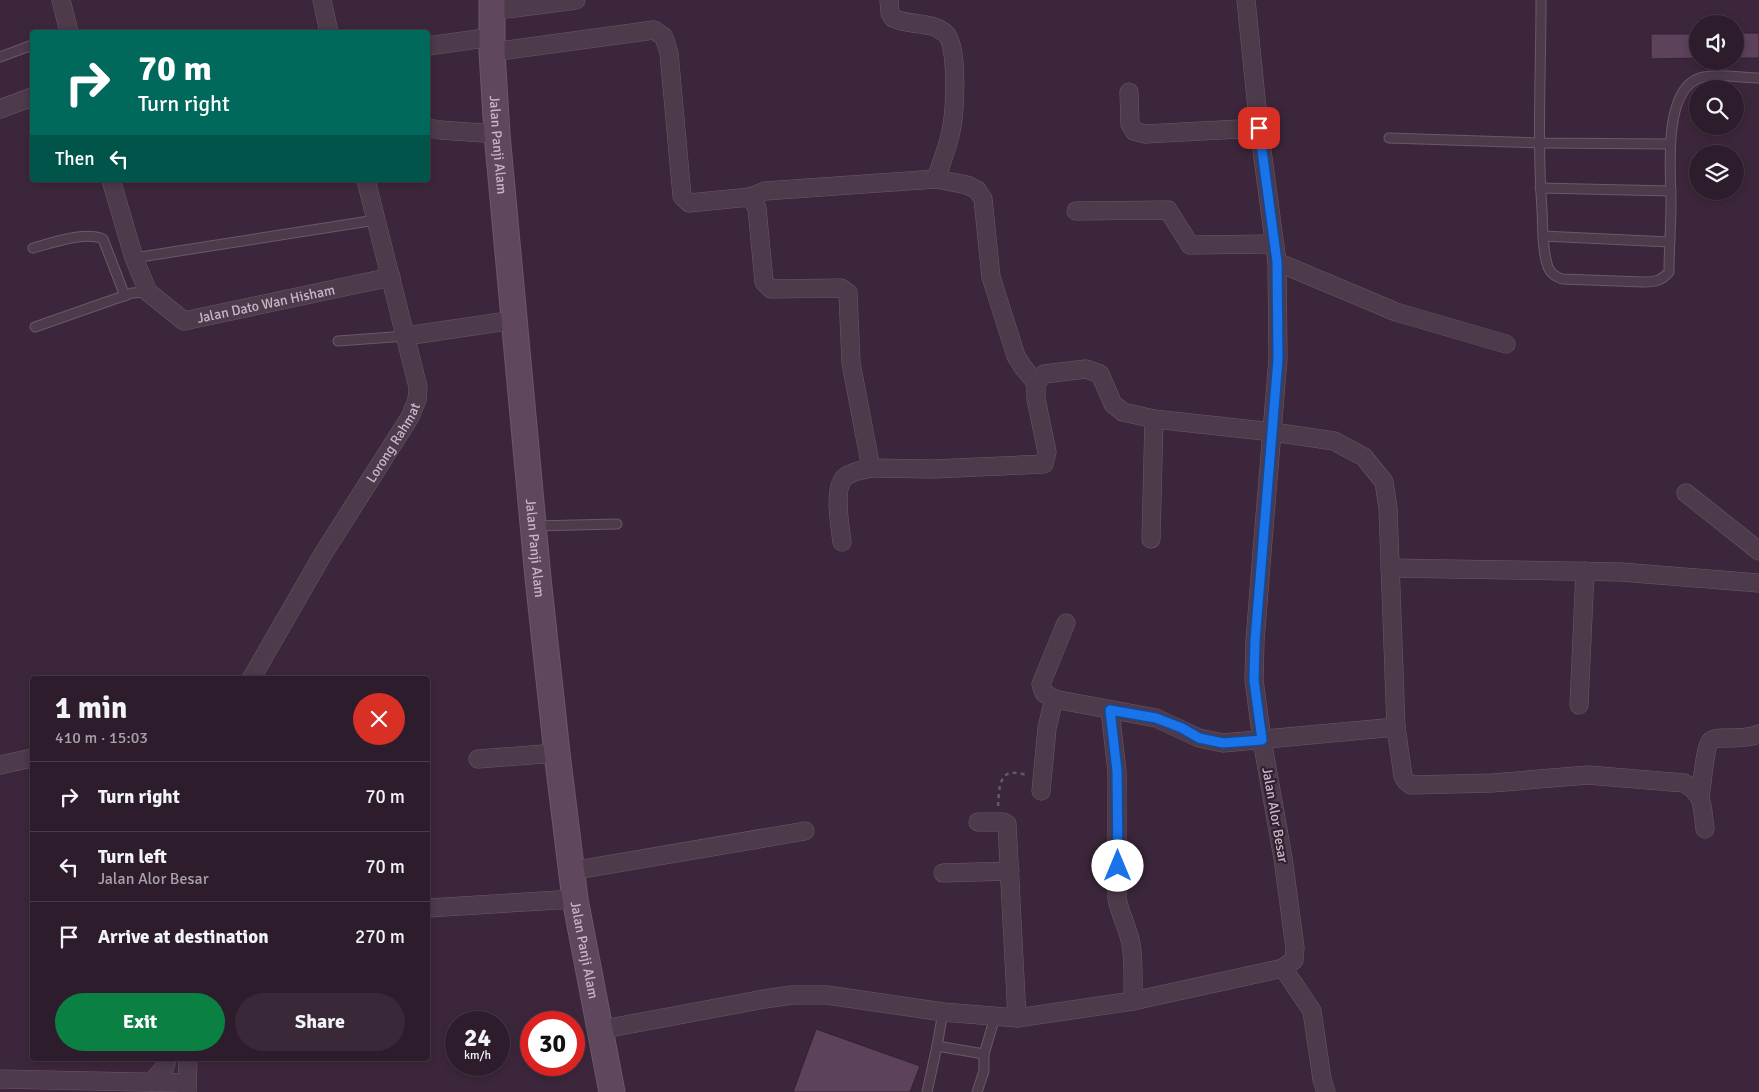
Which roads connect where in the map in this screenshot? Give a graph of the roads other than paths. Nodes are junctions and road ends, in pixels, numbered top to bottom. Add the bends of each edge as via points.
1 (60, 0) edge
2 (322, 0) edge
3 (576, 0) edge
4 (889, 0) edge
5 (1246, 0) edge
6 (1541, 0) edge
7 (492, 6) edge
8 (67, 30) edge
9 (329, 30) edge
10 (492, 45) junction
11 (30, 46) edge
12 (430, 46) edge
13 (0, 57) edge
14 (1759, 78) edge
15 (1129, 92) dead end
16 (30, 98) edge
17 (0, 109) edge
18 (430, 128) edge
19 (1259, 128) junction
20 (497, 134) junction
21 (1389, 138) dead end
22 (1540, 143) junction
23 (1669, 144) junction
24 (936, 179) junction
25 (112, 182) edge
26 (366, 182) edge
27 (1540, 188) junction
28 (1671, 191) junction
29 (750, 197) junction
30 (1076, 210) dead end
31 (376, 220) junction
32 (1543, 236) junction
33 (1669, 242) junction
34 (1275, 244) junction
35 (33, 248) dead end
36 (134, 258) junction
37 (1277, 262) junction
38 (391, 277) junction
39 (148, 292) junction
40 (125, 296) junction
41 (514, 320) junction
42 (35, 327) dead end
43 (406, 336) junction
44 (338, 341) dead end
45 (1506, 344) dead end
46 (1036, 383) junction
47 (1154, 419) junction
48 (1273, 432) junction
49 (871, 468) junction
50 (1686, 493) dead end
51 (617, 524) dead end
52 (534, 526) junction
53 (1151, 539) dead end
54 (842, 542) dead end
55 (1759, 551) edge
56 (1390, 568) junction
57 (1585, 571) junction
58 (1759, 583) edge
59 (1066, 623) dead end
60 (253, 676) edge
61 (1054, 699) junction
62 (1579, 705) dead end
63 (1110, 710) junction
64 (1396, 727) junction
65 (1759, 734) edge
66 (1262, 740) junction
67 (556, 753) junction
68 (30, 758) edge
69 (478, 758) dead end
70 (0, 765) edge
71 (1042, 785) road end
72 (1700, 796) junction
73 (978, 822) dead end
74 (1704, 829) dead end
75 (805, 831) dead end
76 (1010, 870) junction
77 (571, 871) junction
78 (943, 873) dead end
79 (575, 899) junction
80 (430, 908) edge
81 (1283, 968) junction
82 (1133, 1001) junction
83 (943, 1012) junction
84 (995, 1016) junction
85 (1017, 1018) junction
86 (599, 1030) junction
87 (937, 1046) junction
88 (984, 1054) junction
89 (166, 1061) edge
90 (188, 1061) edge
91 (0, 1080) edge
92 (152, 1082) junction
93 (187, 1088) edge
94 (612, 1092) edge
95 (927, 1092) edge
96 (977, 1092) edge
97 (1326, 1092) edge

1 - 8 street
2 - 9 street
3 - 7 street
4 - 24 street via 893,18 938,28 952,45 955,72 952,130
5 - 19 street, Jalan Alor Besar
6 - 22 lane
7 - 10 main road, Jalan Panji Alam
10 - 12 street
10 - 20 main road, Jalan Panji Alam
10 - 29 street via 654,30 664,37 669,53 682,196 689,203
11 - 13 lane
14 - 23 lane via 1710,76 1695,80 1683,91
15 - 19 street via 1130,124 1134,131 1145,134
16 - 17 street
18 - 20 street
19 - 34 street, Jalan Alor Besar
20 - 41 main road, Jalan Panji Alam
21 - 22 lane
22 - 23 lane
22 - 27 lane
23 - 28 lane
24 - 29 street via 765,191
24 - 46 street via 967,185 977,190 982,199 991,277 1016,356
25 - 36 street, Jalan Dato Wan Hisham
26 - 31 street, Lorong Rahmat
27 - 28 lane
27 - 32 lane
28 - 33 lane
29 - 49 street via 757,208 764,282 771,289 841,288 848,293 851,362
30 - 34 street via 1168,210 1190,245
31 - 36 lane
31 - 38 street, Lorong Rahmat
32 - 33 lane
32 - 33 lane via 1549,269 1562,279 1662,280 1669,272
34 - 37 street, Jalan Alor Besar
35 - 40 lane via 68,238 96,236 103,239
36 - 39 street, Jalan Dato Wan Hisham
37 - 45 street via 1396,312
37 - 48 street, Jalan Alor Besar via 1278,359
38 - 39 street, Jalan Dato Wan Hisham via 184,321
38 - 43 street, Lorong Rahmat
39 - 40 lane
40 - 42 lane
41 - 43 street
41 - 52 main road, Jalan Panji Alam
43 - 44 lane
43 - 60 street, Lorong Rahmat via 418,387 410,417 323,554
46 - 47 street via 1044,374 1086,369 1100,374 1113,404 1123,412
46 - 49 street via 1036,399 1047,452 1044,464
47 - 48 street
47 - 53 street
48 - 56 street via 1334,441 1364,457 1384,482
48 - 66 street, Jalan Alor Besar via 1255,641 1254,680
49 - 54 street via 841,480
50 - 55 street
51 - 52 lane
52 - 67 main road, Jalan Panji Alam
56 - 57 street
56 - 64 street
57 - 58 street
57 - 62 street
59 - 61 street via 1041,684 1044,694
61 - 63 street
61 - 71 street via 1047,728
63 - 66 street via 1156,718 1199,738 1223,743
63 - 82 street via 1117,771 1117,898 1131,946
64 - 66 street
64 - 72 street via 1403,776 1411,785 1588,776 1684,783
65 - 72 street via 1711,740 1706,752
66 - 81 street, Jalan Alor Besar via 1295,948 1294,960
67 - 69 street
67 - 77 main road, Jalan Panji Alam
68 - 70 street
72 - 74 street
73 - 76 street via 1007,824
75 - 77 street
76 - 78 street
76 - 85 street
77 - 79 main road, Jalan Panji Alam
79 - 80 street
79 - 86 main road, Jalan Panji Alam
81 - 82 street
81 - 97 street via 1312,1011
82 - 85 street
83 - 84 street
83 - 86 street via 827,995 792,996
83 - 87 lane
84 - 85 street
84 - 88 lane
86 - 94 main road, Jalan Panji Alam
87 - 88 lane
87 - 95 lane
88 - 96 lane via 984,1071
89 - 92 street via 165,1067
90 - 93 street
91 - 92 street
92 - 93 street

